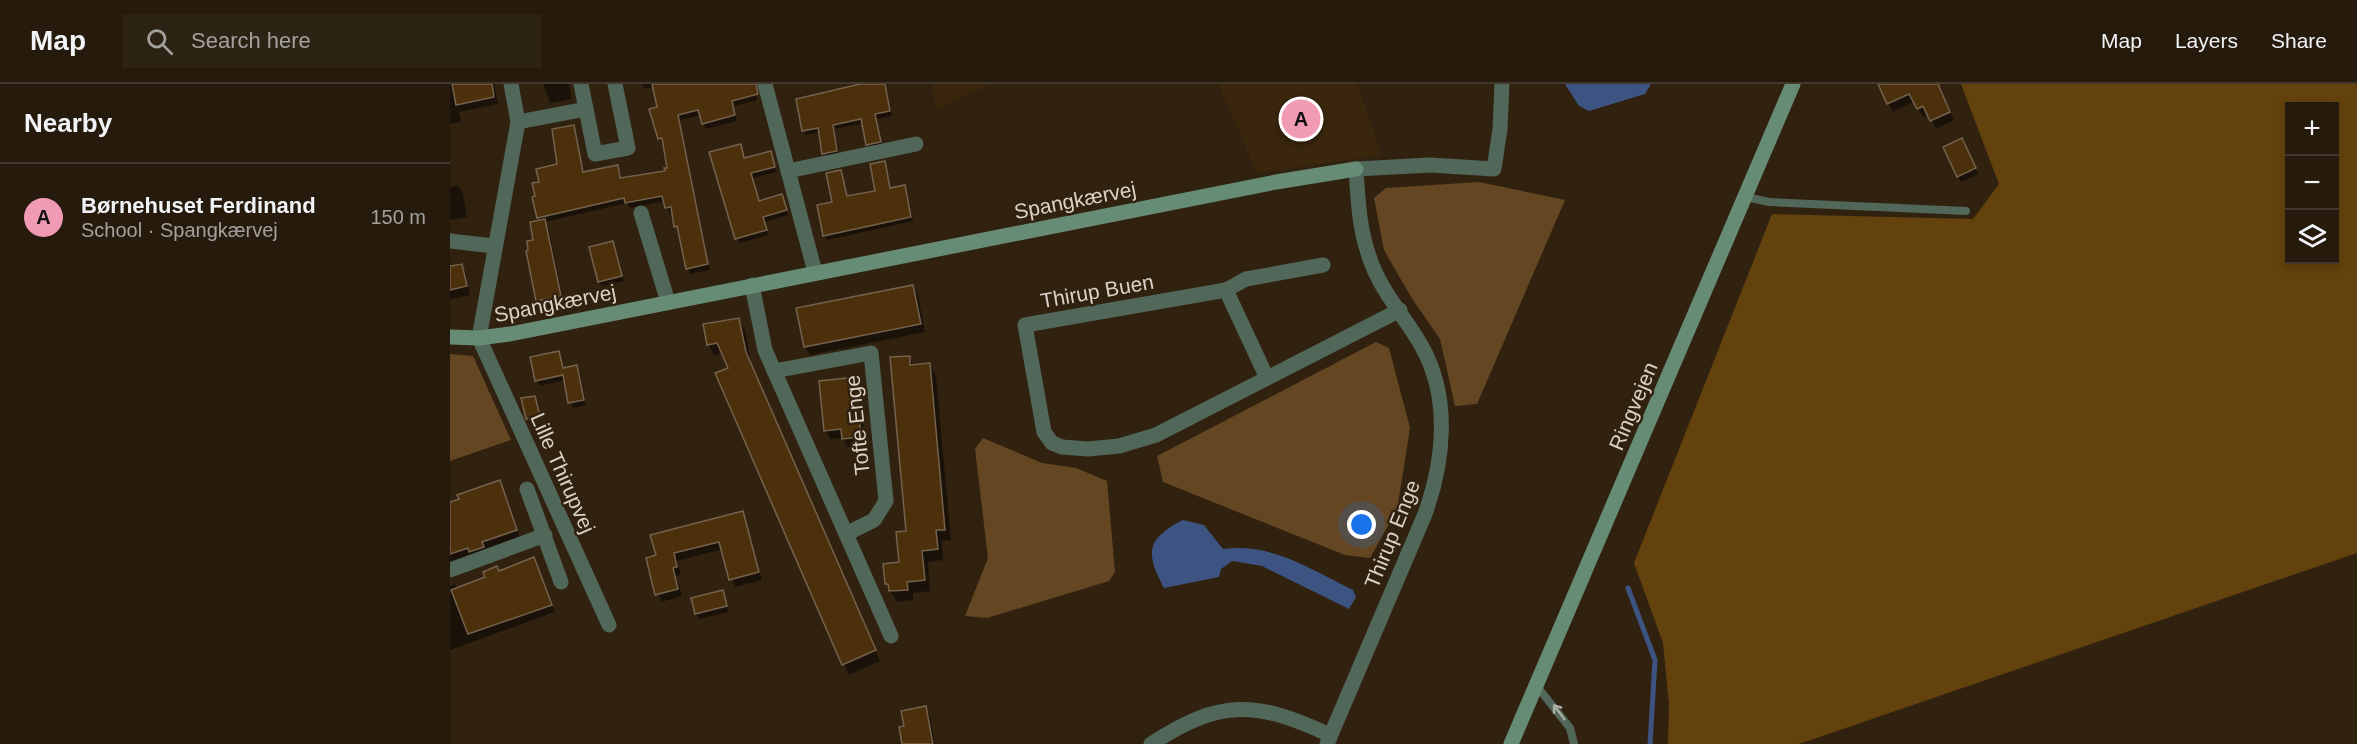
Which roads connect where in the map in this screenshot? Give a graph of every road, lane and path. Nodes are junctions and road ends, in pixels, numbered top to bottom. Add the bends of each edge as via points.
1 (511, 84) edge
2 (581, 84) edge
3 (615, 84) edge
4 (765, 84) edge
5 (1502, 84) edge
6 (1793, 84) edge
7 (586, 109) junction
8 (518, 122) junction
9 (916, 144) dead end
10 (1356, 169) junction
11 (788, 171) junction
12 (1746, 196) junction
13 (1966, 212) dead end
14 (641, 213) dead end
15 (450, 241) edge
16 (494, 246) junction
17 (1323, 265) dead end
18 (815, 272) junction
19 (752, 285) junction
20 (1226, 290) junction
21 (668, 302) junction
22 (1400, 310) junction
23 (450, 337) edge
24 (479, 338) junction
25 (774, 371) junction
26 (1267, 378) junction
27 (527, 489) dead end
28 (846, 534) junction
29 (545, 535) junction
30 (450, 570) edge
31 (561, 582) dead end
32 (609, 625) dead end
33 (891, 636) dead end
34 (1536, 685) junction
35 (1328, 740) edge
36 (1151, 744) edge
37 (1511, 744) edge
38 (1574, 744) edge

1 - 8 street
2 - 7 street
3 - 7 street via 628,148 595,154
4 - 11 street
5 - 10 street, Spangkærvej via 1494,168 1430,165
6 - 12 street, Ringvejen
7 - 8 street
8 - 16 street
9 - 11 street
10 - 18 street, Spangkærvej
10 - 22 street, Thirup Enge via 1359,221 1370,261
11 - 18 street
12 - 13 lane via 1769,202
12 - 34 street, Ringvejen
14 - 21 street
15 - 16 street
16 - 24 street
17 - 20 street, Thirup Buen via 1246,279
18 - 19 street, Spangkærvej
19 - 21 street, Spangkærvej
19 - 25 street, Tofte Enge via 765,350
20 - 26 street
20 - 26 street, Thirup Buen via 1025,325 1044,432 1052,443 1062,447 1119,446 1156,435
21 - 24 street, Spangkærvej
22 - 26 street
22 - 35 street, Thirup Enge via 1423,348 1437,386 1441,451 1436,483
23 - 24 street, Spangkærvej
24 - 32 street, Lille Thirupvej
25 - 28 street, Tofte Enge
25 - 28 street, Tofte Enge via 871,353 886,501 874,520
27 - 29 street
28 - 33 street, Tofte Enge
29 - 30 street
29 - 31 street
34 - 37 street, Ringvejen
38 -> 34 lane via 1570,728
35 - 36 street, Thirup Enge via 1289,716 1248,709 1200,717

